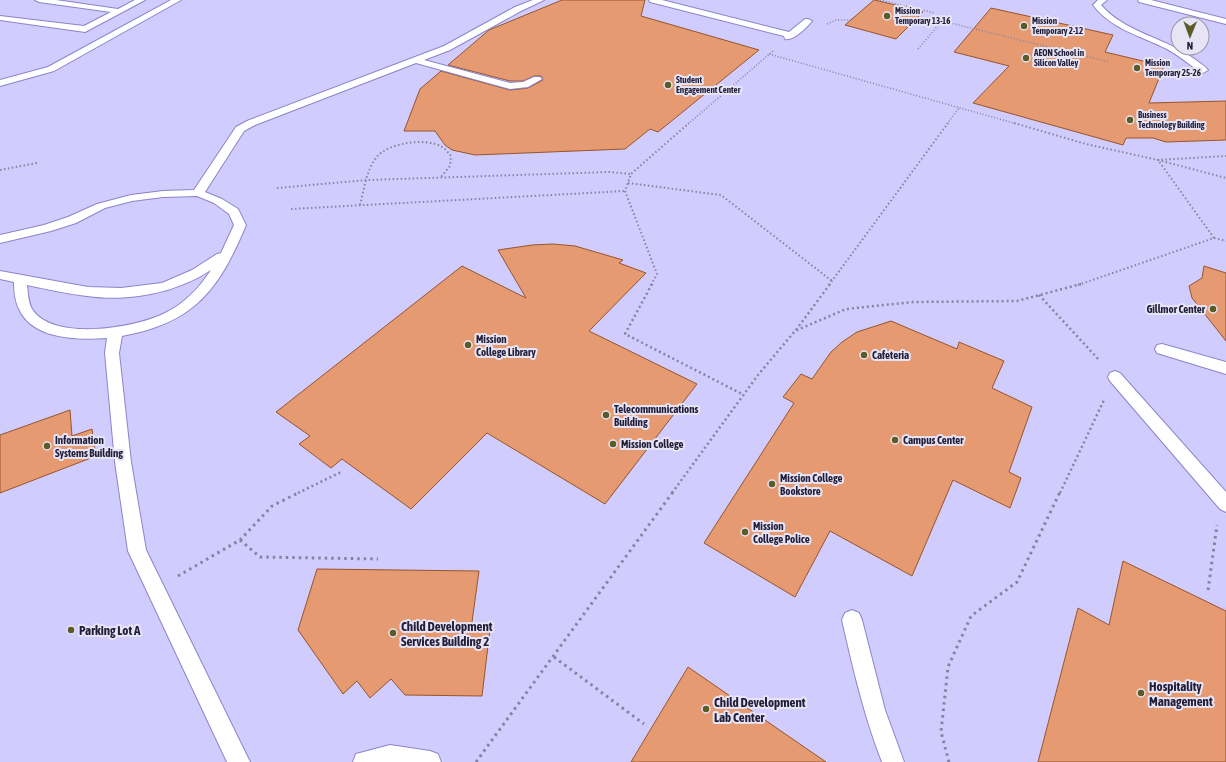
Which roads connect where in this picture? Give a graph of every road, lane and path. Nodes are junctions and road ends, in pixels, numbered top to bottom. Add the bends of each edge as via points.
1 (39, 0) edge
2 (141, 0) edge
3 (177, 0) edge
4 (540, 0) edge
5 (653, 0) edge
6 (880, 0) edge
7 (1102, 0) edge
8 (1142, 0) edge
9 (673, 5) junction
10 (663, 8) dead end
11 (119, 11) junction
12 (935, 12) dead end
13 (0, 18) edge
14 (851, 20) dead end
15 (808, 21) dead end
16 (1226, 22) edge
17 (826, 25) dead end
18 (789, 36) junction
19 (918, 49) dead end
20 (769, 54) junction
21 (414, 60) junction
22 (1110, 62) dead end
23 (484, 68) dead end
24 (1203, 70) dead end
25 (472, 76) junction
26 (537, 79) dead end
27 (0, 83) edge
28 (959, 108) junction
29 (1226, 156) edge
30 (1158, 160) junction
31 (37, 163) dead end
32 (0, 170) edge
33 (631, 174) junction
34 (441, 178) junction
35 (1226, 178) edge
36 (367, 180) junction
37 (628, 183) junction
38 (277, 188) dead end
39 (625, 191) junction
40 (198, 193) junction
41 (360, 206) junction
42 (291, 209) dead end
43 (1214, 238) junction
44 (0, 239) edge
45 (1226, 241) edge
46 (228, 252) junction
47 (0, 275) edge
48 (20, 279) junction
49 (832, 281) junction
50 (1039, 295) junction
51 (115, 332) junction
52 (795, 332) junction
53 (1162, 349) dead end
54 (1226, 368) edge
55 (1115, 377) junction
56 (744, 394) junction
57 (341, 472) dead end
58 (1223, 501) edge
59 (240, 540) junction
60 (378, 559) dead end
61 (155, 589) junction
62 (1208, 590) dead end
63 (852, 620) dead end
64 (554, 657) junction
65 (644, 724) dead end
66 (239, 762) edge
67 (364, 762) edge
68 (430, 762) edge
69 (476, 762) edge
70 (893, 762) edge
71 (949, 762) edge

1 - 11 lane
2 - 11 lane
3 - 27 lane via 51,69
4 - 21 lane via 447,48
5 - 9 lane
6 - 12 path
7 - 24 lane via 1097,5 1100,11 1116,22 1171,48
8 - 16 lane
9 - 10 lane
9 - 18 lane
11 - 13 lane via 85,29
14 - 17 path via 836,20
15 - 18 lane
18 - 20 path
19 - 22 path via 942,21
20 - 28 path
20 - 33 path
21 - 25 lane
21 - 40 lane via 240,129
23 - 25 lane
25 - 26 lane via 510,86 525,85
28 - 30 path via 1086,144
28 - 49 path
29 - 30 path
30 - 35 path
30 - 43 path
31 - 32 path
33 - 34 path via 610,172
33 - 37 path
34 - 36 path
34 - 36 path via 450,166 451,156 442,147 429,143 409,143 389,148 377,156
36 - 38 path
36 - 41 path
37 - 39 path
37 - 49 path via 721,195
39 - 41 path
39 - 56 path via 657,274 625,334
40 - 44 lane via 131,198 101,206 72,220 47,228
40 - 46 lane via 218,201 234,212 240,225
41 - 42 path
43 - 45 path
43 - 50 path via 1093,281
46 - 48 lane via 197,273 164,287 121,293 88,292
46 - 51 lane via 206,285 190,303 166,319
47 - 48 lane
48 - 51 lane via 23,303 27,312 47,327 83,335
49 - 52 path
50 - 52 path via 1017,301 913,302 846,309
50 - 55 path
51 - 61 lane via 112,353 123,462 137,551
52 - 56 path
53 - 54 lane
55 - 58 lane
55 - 71 path via 1017,582 971,616 948,667 941,732
56 - 64 path
57 - 59 path via 272,506
58 - 62 path
59 - 60 path via 260,557
59 - 61 path
61 - 66 lane
63 - 70 lane via 866,685
64 - 65 path
64 - 69 path
67 - 68 lane via 390,756

